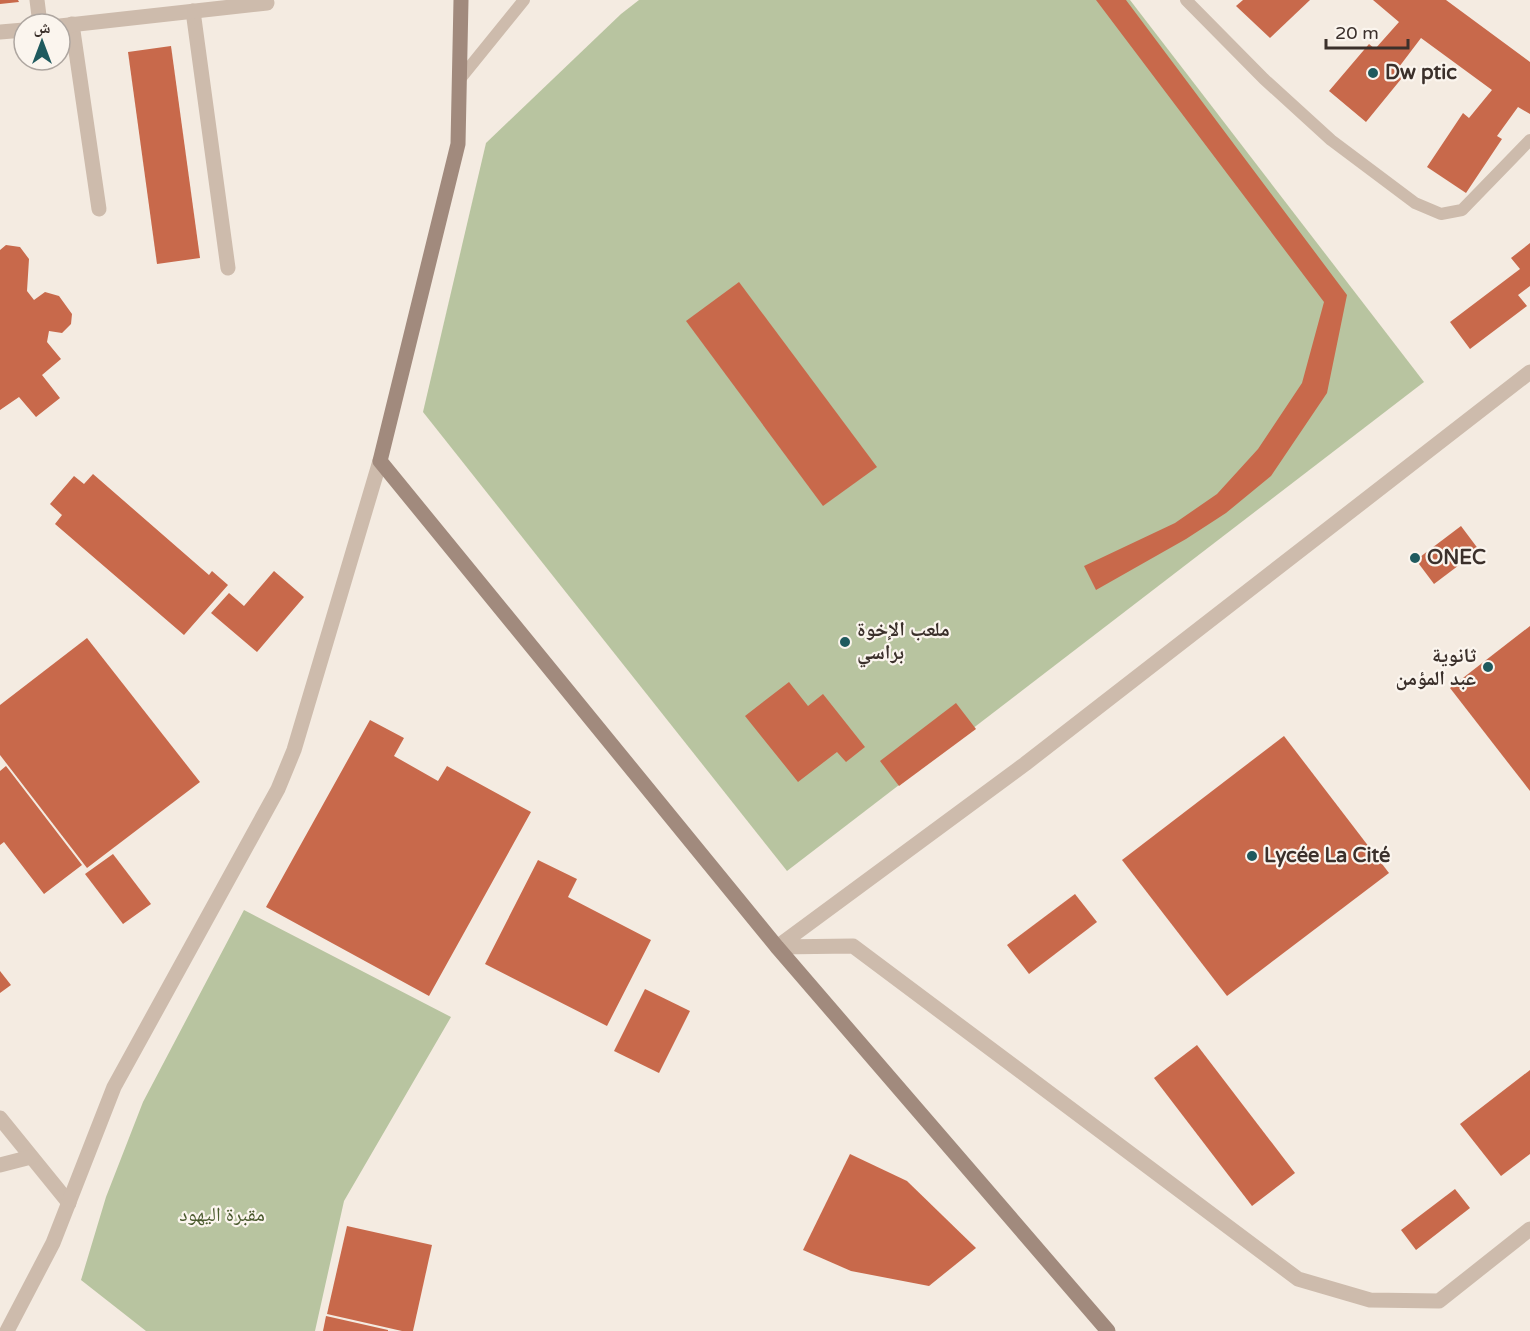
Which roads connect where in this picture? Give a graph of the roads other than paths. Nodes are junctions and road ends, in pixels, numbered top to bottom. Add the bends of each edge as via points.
1 (461, 0) edge
2 (524, 0) edge
3 (1185, 0) edge
4 (267, 3) dead end
5 (193, 11) junction
6 (72, 24) edge
7 (72, 58) edge
8 (460, 79) junction
9 (1530, 140) edge
10 (99, 209) dead end
11 (228, 268) dead end
12 (1530, 372) edge
13 (380, 461) junction
14 (777, 947) junction
15 (0, 1118) edge
16 (32, 1157) junction
17 (0, 1165) edge
18 (69, 1203) junction
19 (1530, 1229) edge
20 (7, 1331) edge
21 (1108, 1331) edge

1 - 8 main road
2 - 8 lane
3 - 9 lane via 1331,141 1415,203 1441,214 1462,210
4 - 5 street
5 - 6 street
5 - 11 street
7 - 10 street
8 - 13 main road via 459,144
12 - 14 street via 1025,764
13 - 14 main road
13 - 18 street via 294,750 278,789 114,1087
14 - 19 street via 853,946 1298,1279 1370,1300 1439,1301
14 - 21 main road
15 - 16 street
16 - 17 street
16 - 18 street
18 - 20 street via 53,1243

